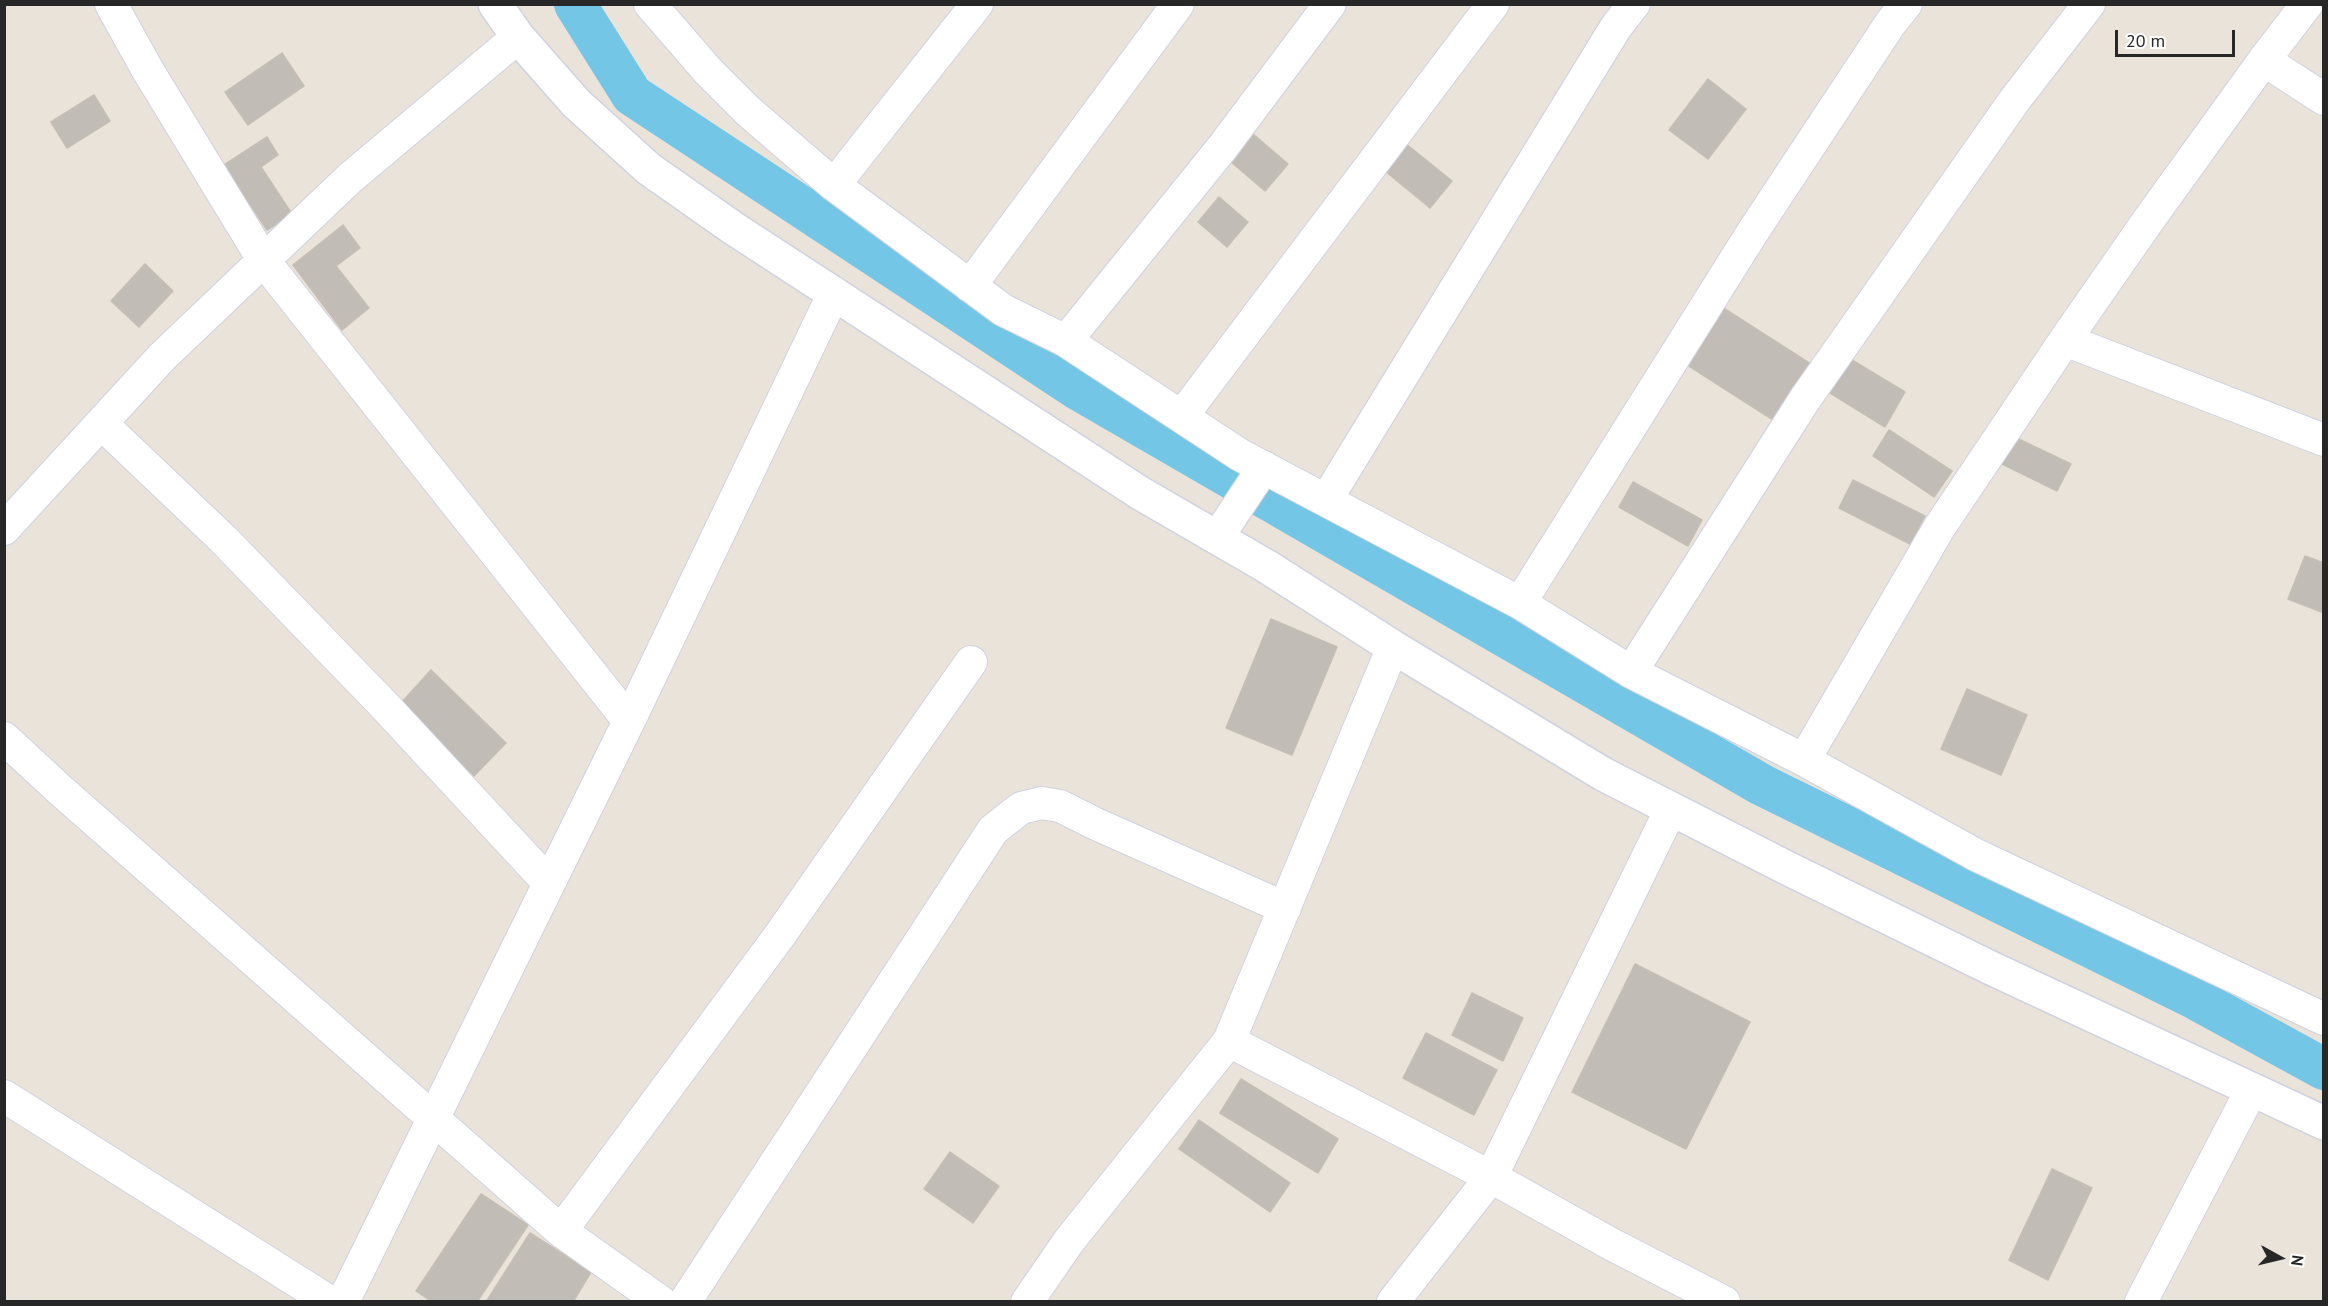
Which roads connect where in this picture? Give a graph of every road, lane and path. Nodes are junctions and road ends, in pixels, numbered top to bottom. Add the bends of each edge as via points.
1 (111, 4) edge
2 (495, 4) edge
3 (650, 4) edge
4 (977, 4) edge
5 (1178, 4) edge
6 (1330, 4) edge
7 (1493, 4) edge
8 (1634, 4) edge
9 (1906, 4) edge
10 (2089, 4) edge
11 (2307, 4) edge
12 (518, 37) junction
13 (2264, 60) junction
14 (2324, 99) edge
15 (834, 185) junction
16 (264, 261) junction
17 (970, 286) junction
18 (834, 294) junction
19 (2065, 340) junction
20 (1065, 341) junction
21 (1182, 416) junction
22 (102, 424) junction
23 (2324, 440) edge
24 (1260, 473) junction
25 (1326, 500) junction
26 (4, 529) edge
27 (1222, 530) junction
28 (1520, 603) junction
29 (1393, 647) junction
30 (971, 662) dead end
31 (1631, 672) junction
32 (629, 721) junction
33 (4, 738) edge
34 (1804, 760) junction
35 (1671, 809) junction
36 (549, 882) junction
37 (1285, 908) junction
38 (2324, 1019) edge
39 (1229, 1041) junction
40 (2252, 1089) junction
41 (4, 1096) edge
42 (434, 1119) junction
43 (2324, 1124) edge
44 (1491, 1177) junction
45 (561, 1231) junction
46 (330, 1302) edge
47 (343, 1302) edge
48 (661, 1302) edge
49 (685, 1302) edge
50 (1027, 1302) edge
51 (1393, 1302) edge
52 (1724, 1302) edge
53 (2141, 1302) edge

1 - 16 street
2 - 12 street
3 - 15 street via 748,111
4 - 15 street
5 - 17 street
6 - 20 street via 1222,148
7 - 21 street
8 - 25 street via 1616,27
9 - 28 street via 1752,233
10 - 31 street via 2014,101 1805,399
11 - 13 street
12 - 16 street via 350,178
12 - 18 street via 576,103 649,169
13 - 14 street
13 - 19 street
15 - 17 street
16 - 22 street via 162,357
16 - 32 street
17 - 20 street via 1003,310
18 - 27 street via 1140,493
18 - 32 street
19 - 23 street
19 - 34 street via 1940,528
20 - 21 street
21 - 24 street
22 - 26 street
22 - 36 street via 224,540
24 - 25 street
24 - 27 street
25 - 28 street
27 - 29 street via 1266,566
28 - 31 street
29 - 35 street via 1603,774
29 - 37 street
30 - 45 street via 780,935
31 - 34 street
32 - 36 street
33 - 42 street
34 - 38 street via 1977,855
35 - 40 street via 1994,969
35 - 44 street
36 - 42 street
37 - 39 street
37 - 49 street via 1060,806 1042,803 1021,808 993,830
39 - 44 street
39 - 50 street via 1069,1241
40 - 43 street
40 - 53 street
41 - 46 street
42 - 45 street
42 - 47 street
44 - 51 street
44 - 52 street
45 - 48 street

